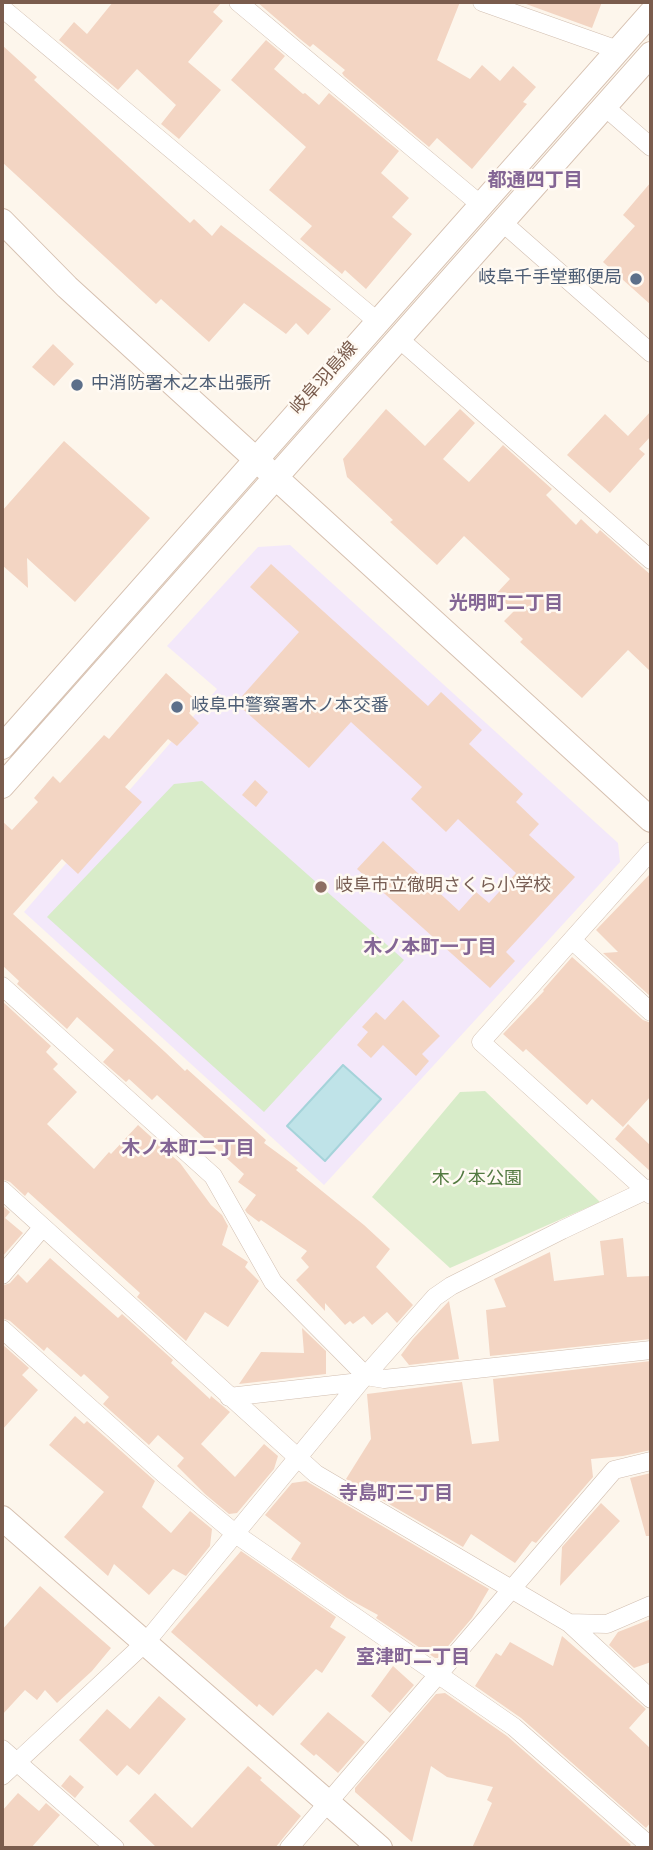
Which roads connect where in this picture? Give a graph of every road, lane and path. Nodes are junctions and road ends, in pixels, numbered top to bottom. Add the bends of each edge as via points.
1 (237, 2) edge
2 (482, 2) edge
3 (2, 8) edge
4 (651, 13) edge
5 (618, 50) junction
6 (650, 58) edge
7 (606, 107) junction
8 (651, 147) edge
9 (481, 205) junction
10 (2, 221) edge
11 (502, 222) junction
12 (377, 321) junction
13 (398, 338) junction
14 (651, 353) edge
15 (255, 458) junction
16 (277, 476) junction
17 (651, 560) edge
18 (2, 747) edge
19 (2, 786) edge
20 (651, 820) edge
21 (651, 851) edge
22 (572, 940) junction
23 (2, 986) edge
24 (651, 1012) edge
25 (2, 1190) edge
26 (650, 1191) edge
27 (42, 1228) junction
28 (2, 1275) edge
29 (2, 1329) edge
30 (651, 1350) edge
31 (363, 1379) junction
32 (229, 1397) junction
33 (298, 1458) junction
34 (651, 1461) edge
35 (2, 1518) edge
36 (237, 1535) junction
37 (513, 1590) junction
38 (651, 1605) edge
39 (569, 1623) junction
40 (146, 1642) junction
41 (440, 1674) junction
42 (651, 1699) edge
43 (2, 1749) edge
44 (17, 1762) junction
45 (2, 1776) edge
46 (328, 1803) junction
47 (651, 1847) edge
48 (114, 1848) edge
49 (289, 1848) edge
50 (380, 1848) edge

1 - 9 street
2 - 5 street
3 - 12 street
4 - 5 main road, 岐阜羽島線
5 - 9 main road, 岐阜羽島線
6 - 7 main road, 岐阜羽島線
7 - 8 street
7 - 11 main road, 岐阜羽島線
9 - 12 main road, 岐阜羽島線
10 - 15 main road via 67,287
11 - 13 main road, 岐阜羽島線
11 - 14 street
12 - 15 main road, 岐阜羽島線
13 - 16 main road, 岐阜羽島線
13 - 17 street
15 - 16 main road
15 - 18 main road, 岐阜羽島線
16 - 19 main road, 岐阜羽島線
16 - 20 main road
21 - 22 street
22 - 24 street
22 - 26 street via 481,1042
23 - 31 street via 213,1176 273,1282
25 - 27 street
26 - 31 street via 451,1286 419,1312
27 - 28 street
27 - 32 street
29 - 36 street
30 - 31 street
31 - 32 street
31 - 33 street
32 - 33 street
33 - 36 street
33 - 37 street via 316,1474
34 - 37 street via 614,1470
35 - 40 main road
36 - 40 street
36 - 41 street
37 - 39 street
37 - 41 street
38 - 39 street via 607,1624
39 - 42 street
40 - 44 street
40 - 46 main road
41 - 46 street
41 - 47 street via 514,1727
43 - 44 street
44 - 45 street
44 - 48 street
46 - 49 street
46 - 50 main road

